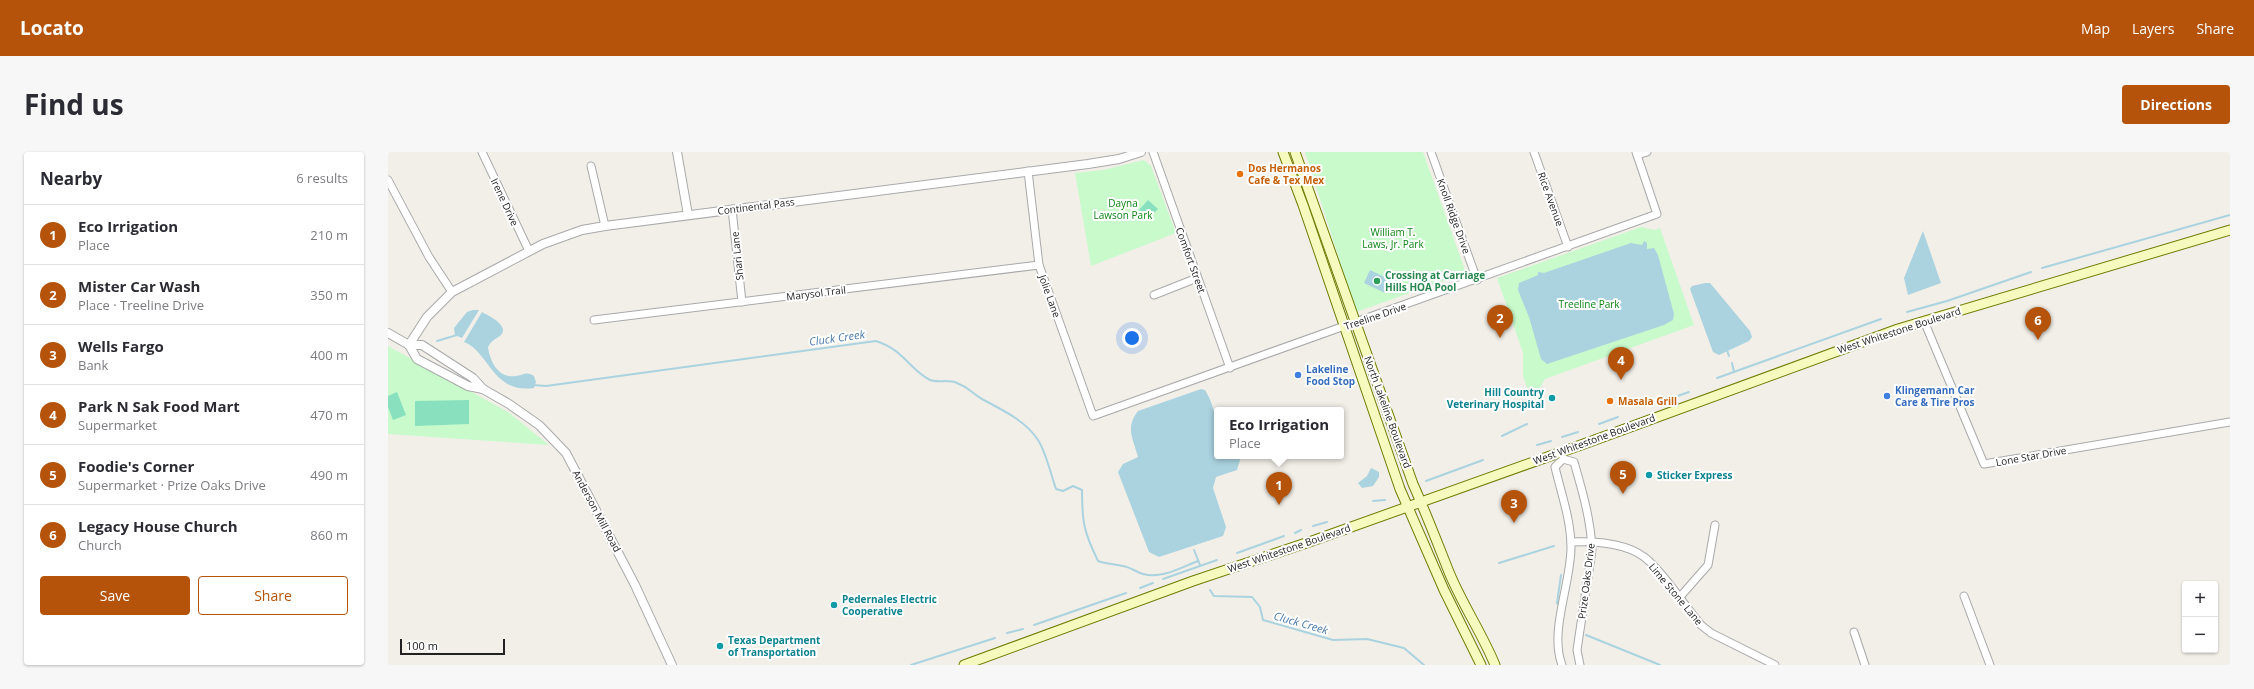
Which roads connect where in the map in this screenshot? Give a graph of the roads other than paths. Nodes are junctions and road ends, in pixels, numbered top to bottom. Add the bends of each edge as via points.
1 (482, 152) edge
2 (677, 152) edge
3 (1141, 152) edge
4 (1153, 152) edge
5 (1283, 152) edge
6 (1295, 152) edge
7 (1431, 152) edge
8 (1534, 152) edge
9 (1647, 152) edge
10 (1636, 154) edge
11 (590, 166) dead end
12 (1028, 171) junction
13 (388, 180) edge
14 (732, 210) junction
15 (688, 215) junction
16 (605, 226) junction
17 (2230, 230) edge
18 (1568, 247) junction
19 (529, 251) junction
20 (1039, 265) junction
21 (1197, 278) junction
22 (1477, 280) junction
23 (452, 292) junction
24 (1154, 295) dead end
25 (742, 302) junction
26 (594, 320) dead end
27 (1924, 321) junction
28 (1356, 323) junction
29 (1345, 326) junction
30 (388, 333) edge
31 (409, 345) junction
32 (1230, 368) junction
33 (483, 389) junction
34 (1094, 416) joint
35 (2230, 422) edge
36 (1562, 455) junction
37 (1421, 502) junction
38 (1408, 507) junction
39 (1715, 526) dead end
40 (1592, 541) junction
41 (1571, 542) junction
42 (1964, 596) dead end
43 (1679, 598) junction
44 (1854, 632) dead end
45 (672, 665) edge
46 (964, 665) edge
47 (1481, 665) edge
48 (1495, 665) edge
49 (1562, 665) edge
50 (1580, 665) edge
51 (1775, 665) edge
52 (1865, 665) edge
53 (1990, 665) edge

1 - 19 street, Irene Drive
2 - 15 street
3 - 12 street, Continental Pass via 1119,160
4 - 21 street, Comfort Street
5 - 29 main road, North Lakeline Boulevard
6 - 28 main road, North Lakeline Boulevard
7 - 22 street, Knoll Ridge Drive
8 - 18 street, Rice Avenue
9 - 10 street
10 - 18 street, Treeline Drive via 1657,214
11 - 16 street
12 - 14 street, Continental Pass
12 - 20 street, Jolie Lane
13 - 23 street via 429,257
14 - 15 street, Continental Pass
14 - 25 street, Shari Lane
15 - 16 street, Continental Pass
16 - 19 street, Continental Pass via 562,237
17 - 27 main road, West Whitestone Boulevard
18 - 22 street, Treeline Drive
19 - 23 street, Continental Pass
20 - 25 street, Marysol Trail
20 - 34 street, Jolie Lane
21 - 24 street
21 - 32 street, Comfort Street
22 - 28 street, Treeline Drive
23 - 31 street, Continental Pass via 426,317
25 - 26 street, Marysol Trail
27 - 35 street, Lone Star Drive via 1984,464
27 - 36 main road, West Whitestone Boulevard via 1788,368
28 - 29 street, Treeline Drive
28 - 37 main road, North Lakeline Boulevard
29 - 32 street, Treeline Drive
29 - 38 main road, North Lakeline Boulevard
30 - 31 street, Anderson Mill Road
31 - 33 street, Anderson Mill Road via 422,345 473,378
31 - 33 street, Anderson Mill Road via 417,359 468,386
32 - 34 street, Treeline Drive
33 - 45 street, Anderson Mill Road via 539,425 566,453 635,585
36 - 37 main road, West Whitestone Boulevard
36 - 40 street, Prize Oaks Drive via 1574,462
36 - 41 street, Prize Oaks Drive via 1555,467 1569,520
37 - 38 main road, West Whitestone Boulevard
37 - 48 main road, North Lakeline Boulevard via 1449,572
38 - 46 main road, West Whitestone Boulevard via 1187,583
38 - 47 main road, North Lakeline Boulevard via 1444,590
39 - 43 street via 1708,565
40 - 41 street, Lime Stone Lane
40 - 43 street, Lime Stone Lane via 1633,551 1650,561
40 - 50 street, Prize Oaks Drive via 1577,650
41 - 49 street, Prize Oaks Drive via 1570,565 1557,642
42 - 53 street
43 - 51 street, Lime Stone Lane via 1711,633
44 - 52 street

